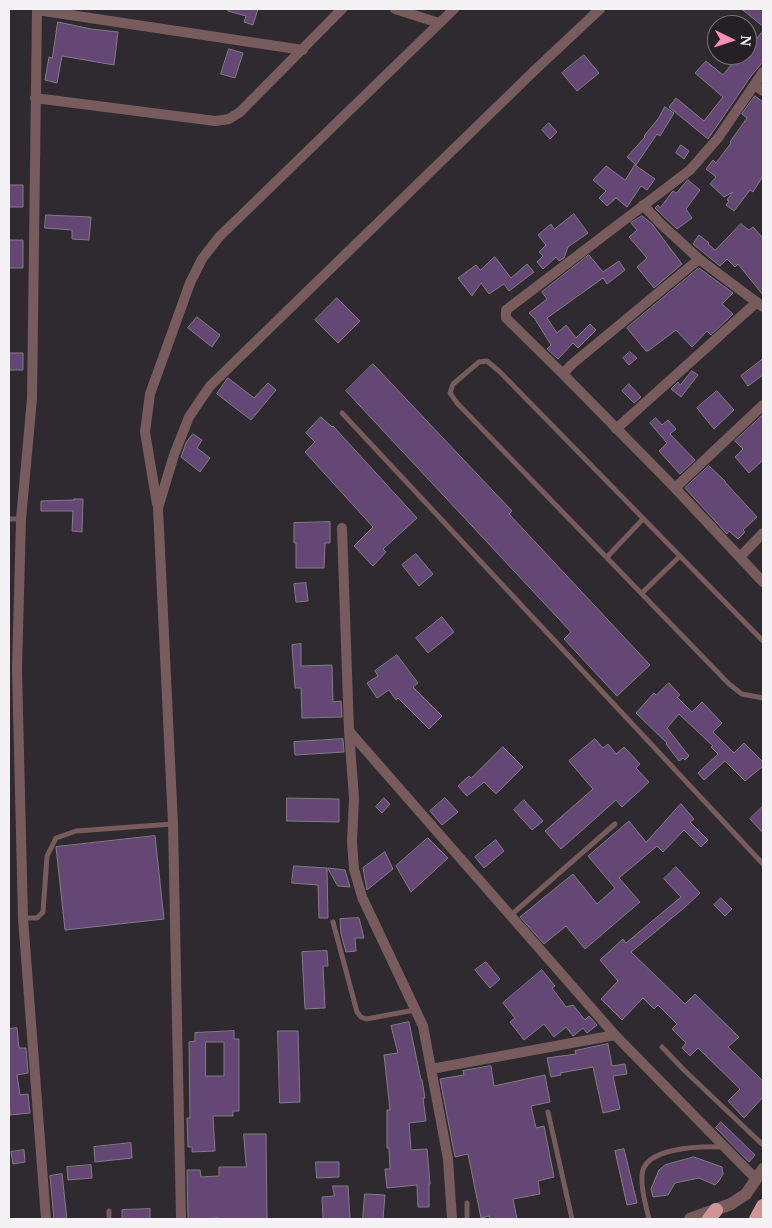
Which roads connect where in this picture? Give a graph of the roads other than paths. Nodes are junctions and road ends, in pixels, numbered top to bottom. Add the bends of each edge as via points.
1 (37, 9) edge
2 (342, 9) edge
3 (395, 9) edge
4 (454, 9) edge
5 (600, 9) edge
6 (439, 24) junction
7 (303, 50) junction
8 (763, 72) edge
9 (759, 88) edge
10 (35, 98) junction
11 (643, 205) junction
12 (699, 259) junction
13 (760, 305) edge
14 (563, 374) junction
15 (763, 405) edge
16 (342, 413) dead end
17 (616, 429) junction
18 (675, 488) junction
19 (158, 508) junction
20 (643, 518) junction
21 (21, 519) junction
22 (9, 520) edge
23 (342, 528) dead end
24 (763, 533) edge
25 (680, 556) junction
26 (740, 557) junction
27 (607, 558) junction
28 (763, 582) edge
29 (642, 593) junction
30 (763, 641) edge
31 (763, 698) edge
32 (349, 731) junction
33 (173, 824) junction
34 (614, 824) dead end
35 (763, 864) edge
36 (511, 915) junction
37 (23, 918) junction
38 (333, 922) dead end
39 (416, 1010) junction
40 (615, 1035) junction
41 (662, 1047) dead end
42 (431, 1069) junction
43 (548, 1112) dead end
44 (763, 1144) edge
45 (726, 1147) junction
46 (760, 1174) edge
47 (466, 1203) dead end
48 (763, 1206) edge
49 (109, 1211) dead end
50 (713, 1215) edge
51 (46, 1219) edge
52 (109, 1219) edge
53 (181, 1219) edge
54 (452, 1219) edge
55 (467, 1219) edge
56 (572, 1219) edge
57 (649, 1219) edge
58 (690, 1219) edge
59 (756, 1219) edge

1 - 7 street
1 - 10 street
2 - 7 street
3 - 6 street
4 - 6 street
5 - 19 street via 210,386 189,417
6 - 19 street via 219,237 202,259 190,283 150,394 145,432
7 - 10 street via 229,119 214,121
8 - 9 street
9 - 11 street via 690,170
10 - 21 street via 32,399
11 - 12 street
11 - 14 street via 506,310 506,318
12 - 13 street
12 - 14 street
13 - 17 street
14 - 17 street
15 - 18 street
16 - 35 lane
17 - 18 street
18 - 26 street
19 - 33 street
20 - 25 lane
20 - 27 lane
20 - 27 lane via 487,361 479,362 453,384 450,393 457,403
21 - 22 lane
21 - 37 street via 17,669
23 - 32 street
24 - 26 street
25 - 29 lane
25 - 30 lane
26 - 28 street
27 - 29 lane
29 - 31 lane via 729,684 742,694
32 - 36 street
32 - 39 street via 354,798 354,869 362,897
33 - 37 lane via 76,831 56,838 48,856 43,912 38,918
33 - 53 street
34 - 36 lane
36 - 40 street
37 - 51 street
38 - 39 lane via 361,1017
39 - 42 street via 423,1026
40 - 42 street
40 - 45 street
41 - 44 lane
42 - 54 street via 448,1159
43 - 56 lane
45 - 46 street
45 - 57 lane via 700,1146 657,1155 646,1162 642,1175
46 - 50 street via 746,1194
47 - 55 lane
48 - 59 highway
49 - 52 lane
50 - 58 street

